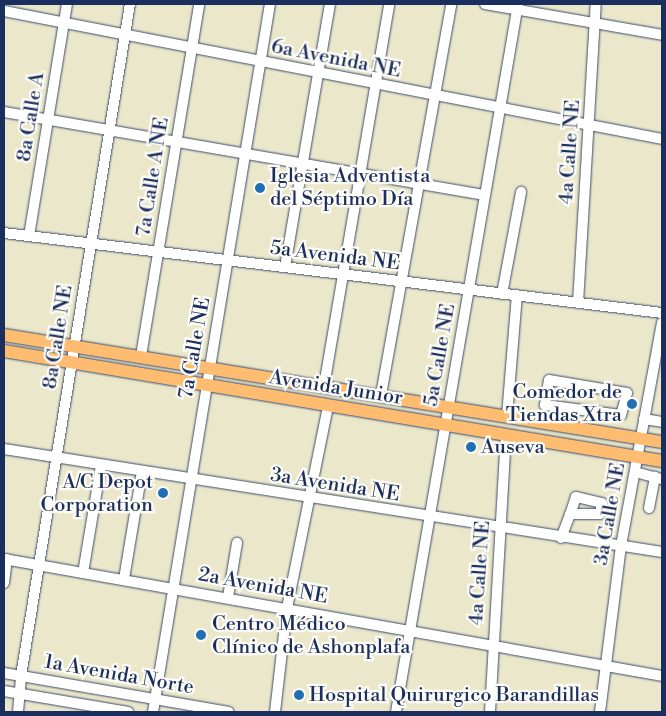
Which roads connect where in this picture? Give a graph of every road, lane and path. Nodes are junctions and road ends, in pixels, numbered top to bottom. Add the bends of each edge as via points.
1 (67, 4) edge
2 (130, 4) edge
3 (199, 4) edge
4 (270, 4) edge
5 (330, 4) edge
6 (389, 4) edge
7 (451, 4) edge
8 (485, 4) edge
9 (596, 4) edge
10 (517, 7) edge
11 (4, 11) edge
12 (64, 23) junction
13 (595, 23) junction
14 (662, 35) edge
15 (125, 36) junction
16 (191, 50) junction
17 (260, 62) junction
18 (318, 73) junction
19 (376, 84) junction
20 (435, 95) junction
21 (500, 108) junction
22 (4, 112) edge
23 (48, 118) junction
24 (589, 124) junction
25 (110, 130) junction
26 (662, 139) edge
27 (176, 142) junction
28 (245, 154) junction
29 (303, 164) junction
30 (360, 173) junction
31 (419, 183) junction
32 (521, 192) dead end
33 (485, 195) junction
34 (4, 233) edge
35 (29, 236) junction
36 (92, 244) junction
37 (158, 252) junction
38 (228, 260) junction
39 (285, 267) junction
40 (344, 274) junction
41 (402, 281) junction
42 (470, 290) junction
43 (502, 294) junction
44 (517, 295) junction
45 (578, 303) junction
46 (662, 313) edge
47 (662, 323) edge
48 (4, 335) edge
49 (74, 346) junction
50 (4, 351) edge
51 (140, 356) junction
52 (72, 363) junction
53 (210, 367) junction
54 (207, 385) junction
55 (324, 386) junction
56 (381, 395) junction
57 (328, 406) junction
58 (449, 407) junction
59 (594, 413) junction
60 (507, 416) junction
61 (644, 419) junction
62 (662, 422) edge
63 (446, 425) junction
64 (592, 431) junction
65 (506, 435) junction
66 (641, 439) junction
67 (662, 442) edge
68 (4, 449) edge
69 (637, 457) junction
70 (56, 458) junction
71 (662, 461) edge
72 (101, 465) junction
73 (142, 472) junction
74 (634, 472) junction
75 (659, 478) edge
76 (191, 480) junction
77 (309, 499) junction
78 (648, 508) dead end
79 (570, 514) dead end
80 (428, 518) junction
81 (500, 530) junction
82 (561, 538) junction
83 (237, 543) dead end
84 (621, 546) junction
85 (662, 552) edge
86 (6, 559) edge
87 (39, 564) junction
88 (83, 573) junction
89 (124, 579) junction
90 (4, 583) edge
91 (173, 587) junction
92 (228, 597) junction
93 (288, 608) junction
94 (408, 628) junction
95 (493, 645) junction
96 (605, 668) junction
97 (4, 673) edge
98 (21, 676) junction
99 (662, 676) edge
100 (4, 691) edge
101 (20, 694) junction
102 (154, 698) junction
103 (18, 712) edge
104 (128, 712) edge
105 (153, 712) edge
106 (229, 712) edge
107 (275, 712) edge
108 (396, 712) edge
109 (490, 712) edge
110 (600, 712) edge

1 - 12 street, 8a Calle A
2 - 15 street, 8a Calle NE
3 - 16 street, 7a Calle A NE
4 - 17 street, 7a Calle NE
5 - 18 street
6 - 19 street
7 - 20 street
8 - 10 street
9 - 13 street, 4a Calle NE
10 - 13 street
10 - 21 street, 5a Calle NE
11 - 12 street, 6a Avenida NE
12 - 15 street, 6a Avenida NE
12 - 23 street, 8a Calle A
13 - 14 street
13 - 24 street, 4a Calle NE
15 - 16 street, 6a Avenida NE
15 - 25 street, 8a Calle NE
16 - 17 street, 6a Avenida NE
16 - 27 street, 7a Calle A NE
17 - 18 street, 6a Avenida NE
17 - 28 street, 7a Calle NE
18 - 19 street, 6a Avenida NE
18 - 29 street
19 - 20 street, 6a Avenida NE
19 - 30 street
20 - 21 street, 6a Avenida NE
20 - 31 street
21 - 24 street, 6a Avenida NE
21 - 33 street, 5a Calle NE
22 - 23 street
23 - 25 street
23 - 35 street, 8a Calle A
24 - 26 street, 6a Avenida NE
24 - 45 street, 4a Calle NE
25 - 27 street
25 - 36 street, 8a Calle NE
27 - 28 street
27 - 37 street, 7a Calle A NE
28 - 29 street
28 - 38 street, 7a Calle NE
29 - 30 street
29 - 39 street
30 - 31 street
30 - 40 street
31 - 33 street
31 - 41 street
32 - 43 street
33 - 42 street, 5a Calle NE
34 - 35 street, 5a Avenida NE
35 - 36 street, 5a Avenida NE
36 - 37 street, 5a Avenida NE
36 - 49 street, 8a Calle NE
37 - 38 street, 5a Avenida NE
37 - 51 street, 7a Calle A NE
38 - 39 street, 5a Avenida NE
38 - 53 street, 7a Calle NE
39 - 40 street, 5a Avenida NE
40 - 41 street, 5a Avenida NE
40 - 55 street
41 - 42 street, 5a Avenida NE
41 - 56 street
42 - 43 street, 5a Avenida NE
42 - 58 street, 5a Calle NE
43 - 44 street, 5a Avenida NE
44 - 45 street, 5a Avenida NE
44 - 60 street
45 - 46 street, 5a Avenida NE
47 - 61 street, 3a Calle NE
48 - 49 main road, Avenida Junior
49 - 51 main road, Avenida Junior
49 - 52 street, 8a Calle NE
50 - 52 main road, Avenida Junior
51 - 53 main road, Avenida Junior
52 - 54 main road, Avenida Junior
52 - 70 street, 8a Calle NE
53 - 54 street, 7a Calle NE
53 - 55 main road, Avenida Junior
54 - 57 main road, Avenida Junior
54 - 76 street, 7a Calle NE
55 - 56 main road, Avenida Junior
56 - 58 main road, Avenida Junior
57 - 63 main road, Avenida Junior
57 - 77 street
58 - 60 main road, Avenida Junior
58 - 63 street, 5a Calle NE
59 - 59 street via 545,405 549,380 626,393 621,416
59 - 64 street
60 - 64 main road, Avenida Junior
61 - 62 street
61 - 66 street, 3a Calle NE
63 - 65 main road, Avenida Junior
63 - 80 street, 5a Calle NE
64 - 66 main road, Avenida Junior
65 - 69 main road, Avenida Junior
65 - 81 street, 4a Calle NE
66 - 67 main road, Avenida Junior
66 - 69 street, 3a Calle NE
68 - 70 street, 3a Avenida NE
69 - 71 main road, Avenida Junior
69 - 74 street, 3a Calle NE
70 - 72 street, 3a Avenida NE
70 - 87 street, 8a Calle NE
72 - 73 street, 3a Avenida NE
72 - 88 street
73 - 76 street, 3a Avenida NE
73 - 89 street
74 - 75 street
74 - 84 street, 3a Calle NE
75 - 78 street
76 - 77 street, 3a Avenida NE
76 - 91 street, 7a Calle NE
77 - 80 street, 3a Avenida NE
77 - 93 street
79 - 82 street
80 - 81 street, 3a Avenida NE
80 - 94 street, 5a Calle NE
81 - 82 street, 3a Avenida NE
81 - 95 street, 4a Calle NE
82 - 84 street, 3a Avenida NE
83 - 92 street
84 - 85 street, 3a Avenida NE
84 - 96 street, 3a Calle NE
86 - 87 street, 2a Avenida NE
86 - 90 street
87 - 88 street, 2a Avenida NE
87 - 98 street, 8a Calle NE
88 - 89 street, 2a Avenida NE
89 - 91 street, 2a Avenida NE
91 - 92 street, 2a Avenida NE
91 - 102 street, 7a Calle NE
92 - 93 street, 2a Avenida NE
93 - 94 street, 2a Avenida NE
93 - 107 street
94 - 95 street, 2a Avenida NE
94 - 108 street, 5a Calle NE
95 - 96 street, 2a Avenida NE
95 - 109 street, 4a Calle NE
96 - 99 street, 2a Avenida NE
96 - 110 street, 3a Calle NE
97 - 98 street, 1a Avenida Norte
98 - 101 street, 8a Calle NE
98 - 102 street, 1a Avenida Norte
100 - 101 street
101 - 103 street, 8a Calle NE
101 - 104 street
102 - 105 street, 7a Calle NE
102 - 106 street, 1a Avenida Norte

